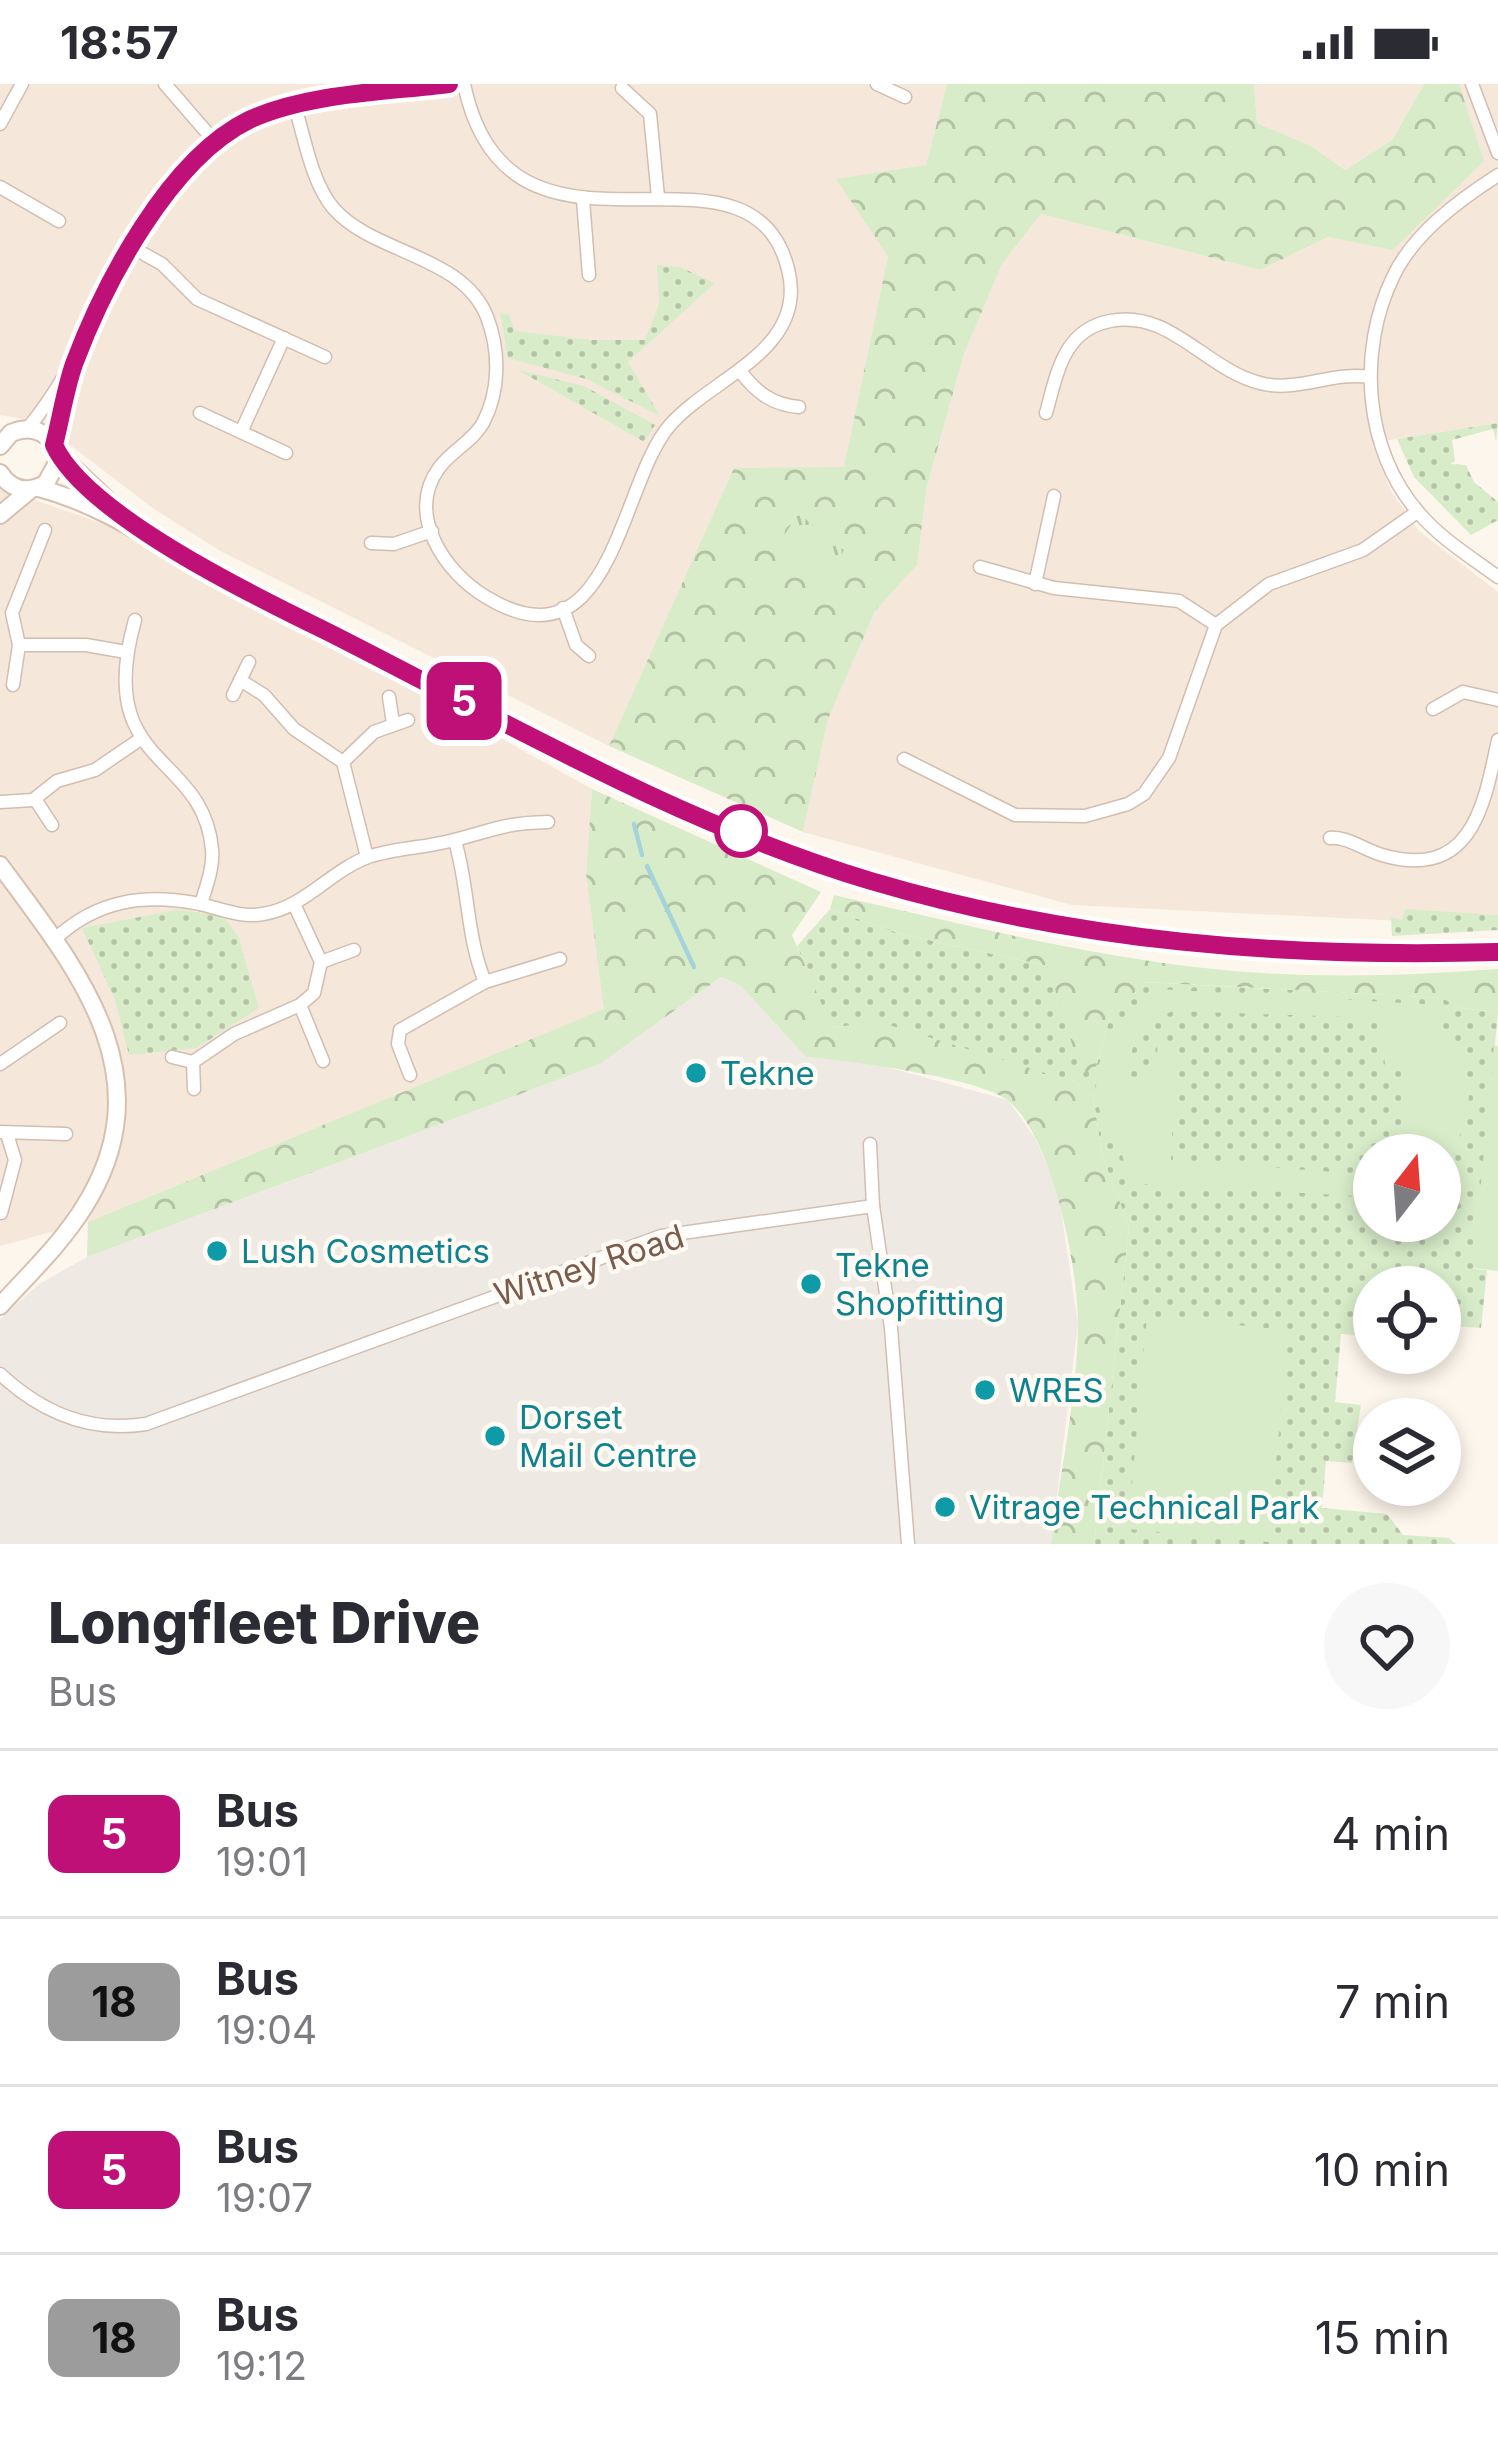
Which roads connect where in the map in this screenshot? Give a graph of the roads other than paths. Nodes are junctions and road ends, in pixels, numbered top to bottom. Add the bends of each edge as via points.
1 (22, 84) edge
2 (165, 84) edge
3 (449, 84) edge
4 (464, 84) edge
5 (877, 84) edge
6 (1472, 84) edge
7 (622, 88) dead end
8 (905, 98) dead end
9 (295, 107) junction
10 (0, 124) edge
11 (216, 143) junction
12 (1498, 153) edge
13 (1498, 175) edge
14 (0, 187) edge
15 (658, 197) junction
16 (584, 200) junction
17 (59, 220) dead end
18 (133, 248) junction
19 (589, 275) dead end
20 (284, 338) junction
21 (325, 357) dead end
22 (73, 367) junction
23 (740, 370) junction
24 (1370, 377) junction
25 (799, 407) dead end
26 (200, 413) dead end
27 (1046, 413) dead end
28 (15, 428) edge
29 (241, 432) junction
30 (0, 446) edge
31 (56, 448) junction
32 (286, 453) dead end
33 (0, 476) edge
34 (34, 489) junction
35 (1054, 496) dead end
36 (1417, 512) junction
37 (0, 515) edge
38 (140, 529) junction
39 (45, 530) dead end
40 (432, 532) junction
41 (370, 543) dead end
42 (980, 567) dead end
43 (1498, 577) edge
44 (1035, 584) junction
45 (562, 608) junction
46 (135, 620) dead end
47 (1216, 625) junction
48 (20, 645) junction
49 (126, 652) junction
50 (590, 656) dead end
51 (249, 662) dead end
52 (240, 680) junction
53 (13, 686) dead end
54 (233, 695) dead end
55 (389, 697) dead end
56 (1498, 700) edge
57 (1433, 709) dead end
58 (408, 721) dead end
59 (393, 723) junction
60 (139, 740) junction
61 (1498, 740) edge
62 (904, 758) dead end
63 (343, 762) junction
64 (35, 799) junction
65 (0, 802) edge
66 (1491, 811) edge
67 (548, 822) dead end
68 (52, 825) dead end
69 (1330, 838) dead end
70 (454, 841) junction
71 (367, 857) junction
72 (0, 865) edge
73 (201, 904) junction
74 (294, 904) junction
75 (55, 939) junction
76 (354, 950) dead end
77 (1498, 952) edge
78 (560, 958) dead end
79 (321, 962) junction
80 (485, 982) junction
81 (300, 1005) junction
82 (60, 1024) dead end
83 (172, 1058) dead end
84 (323, 1061) dead end
85 (193, 1063) junction
86 (0, 1064) edge
87 (410, 1076) dead end
88 (194, 1089) dead end
89 (4, 1132) edge
90 (66, 1135) dead end
91 (870, 1144) dead end
92 (873, 1206) junction
93 (1, 1213) edge
94 (0, 1306) edge
95 (0, 1374) edge
96 (908, 1544) edge

1 - 10 street
2 - 11 street
3 - 9 street
4 - 16 street via 488,152 541,189
5 - 8 street
6 - 12 street
7 - 15 street via 650,115
9 - 11 street via 250,120
9 - 40 street via 335,210 462,285 489,324 494,392 476,433 430,483
11 - 18 street via 168,190
13 - 24 street via 1436,224 1393,277
14 - 17 street
15 - 16 street
15 - 23 street via 737,209 783,255 792,292 787,315
16 - 19 street
18 - 20 street via 197,299
18 - 22 street
20 - 21 street
20 - 29 street
22 - 28 street
22 - 31 street
23 - 25 street via 781,406
23 - 45 street via 668,428 642,471 619,546
24 - 27 street via 1259,383 1162,327 1127,317 1080,332 1064,351
24 - 36 street via 1384,458
26 - 29 street
28 - 30 main road
28 - 31 main road via 43,433
29 - 32 street
31 - 34 main road via 56,470
31 - 38 main road
33 - 34 main road
34 - 37 main road
34 - 38 main road via 90,503
35 - 44 street
36 - 43 street
36 - 47 street via 1363,550 1269,584
38 - 77 main road via 601,771 870,880 988,912 1184,944 1383,956
39 - 48 street via 12,613
40 - 41 street
40 - 45 street via 442,559 489,599 547,616
42 - 44 street
44 - 47 street via 1179,601
45 - 50 street via 576,645
46 - 49 street
47 - 62 street via 1169,758 1128,804 1085,816 1015,815
48 - 49 street
48 - 53 street
49 - 60 street via 123,682
51 - 52 street
52 - 54 street
52 - 63 street
55 - 59 street
56 - 57 street via 1462,692
58 - 59 street
59 - 63 street
60 - 64 street
60 - 73 street via 210,832
61 - 66 street
63 - 71 street
64 - 65 street
64 - 68 street
66 - 69 street via 1457,846 1418,861
67 - 70 street via 501,823
70 - 71 street
70 - 80 street
71 - 74 street
72 - 75 main road
73 - 74 street via 244,916
73 - 75 street via 117,901
74 - 79 street
75 - 94 main road via 100,1012 116,1120 86,1204
76 - 79 street
78 - 80 street
79 - 81 street via 314,993
80 - 87 street via 400,1030
81 - 84 street
81 - 85 street
82 - 86 street
83 - 85 street
85 - 88 street
89 - 90 street
89 - 93 street via 15,1160
91 - 92 street
92 - 95 street, Witney Road via 661,1236 139,1426 110,1428 53,1413
92 - 96 street

